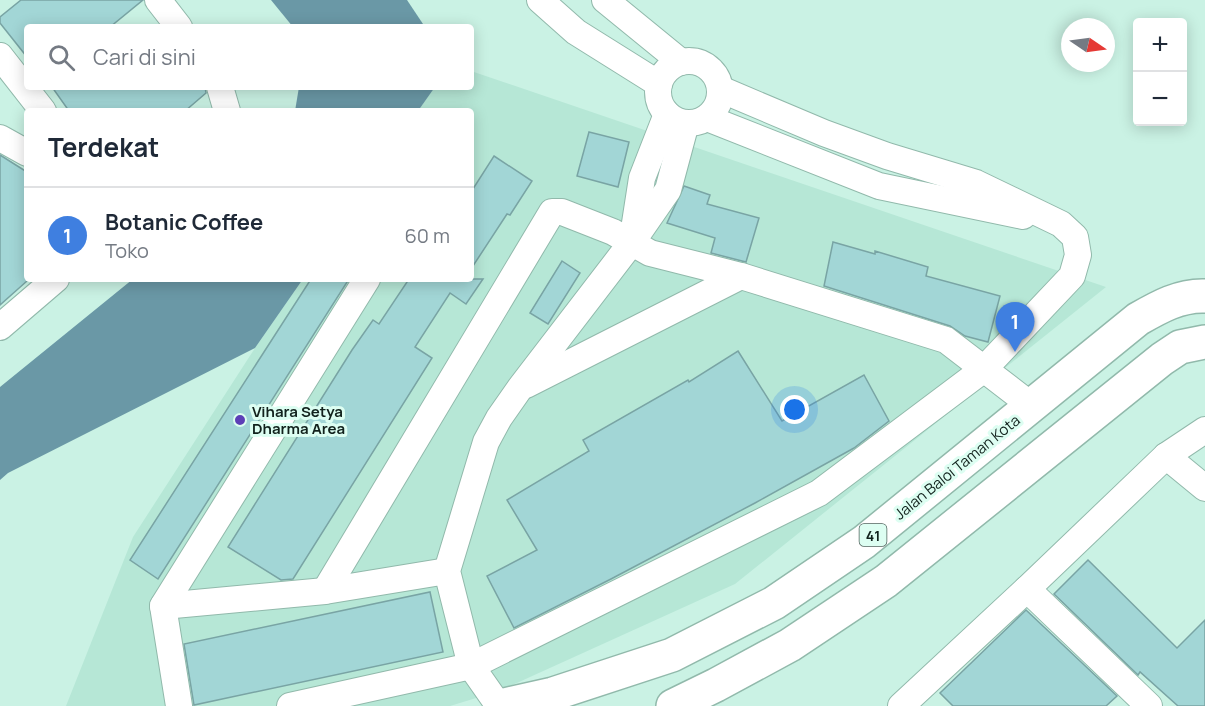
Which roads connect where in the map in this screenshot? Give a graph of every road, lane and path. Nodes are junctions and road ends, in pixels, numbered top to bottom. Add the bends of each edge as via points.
1 (158, 0) edge
2 (540, 0) edge
3 (605, 0) edge
4 (176, 24) edge
5 (0, 56) edge
6 (681, 62) junction
7 (659, 84) junction
8 (24, 87) edge
9 (720, 89) junction
10 (27, 90) edge
11 (221, 90) edge
12 (41, 108) edge
13 (225, 108) edge
14 (687, 118) junction
15 (0, 138) edge
16 (24, 151) edge
17 (1061, 225) junction
18 (632, 242) junction
19 (741, 276) junction
20 (52, 282) edge
21 (365, 282) edge
22 (1205, 296) edge
23 (0, 327) edge
24 (1205, 342) edge
25 (984, 369) junction
26 (520, 388) junction
27 (1032, 406) junction
28 (1203, 435) edge
29 (1166, 456) junction
30 (1205, 488) edge
31 (845, 555) junction
32 (447, 571) junction
33 (1027, 589) junction
34 (872, 590) junction
35 (325, 591) junction
36 (163, 606) junction
37 (471, 666) junction
38 (915, 701) edge
39 (178, 706) edge
40 (290, 706) edge
41 (500, 706) edge
42 (673, 706) edge
43 (1149, 706) edge

1 - 4 street
2 - 7 street via 576,32
3 - 6 street
5 - 8 street
6 - 7 street via 663,74
6 - 9 street via 702,63 717,78
7 - 14 street via 661,106
9 - 14 street via 714,110
9 - 17 street via 824,133 976,183
10 - 12 street
11 - 13 street
14 - 17 street via 879,186
14 - 18 street via 642,178
15 - 16 street
17 - 25 street via 1076,237 1077,266 1072,276
18 - 19 street via 650,253
18 - 26 street
18 - 35 street via 562,212 552,212
19 - 25 street via 946,340
19 - 26 street
20 - 23 street
21 - 36 street
22 - 27 highway, Jalan Baloi Taman Kota / 41 via 1166,303 1138,320
24 - 34 highway via 1180,347 1162,359
25 - 27 street
25 - 37 street via 819,493
26 - 32 street via 486,442
27 - 31 highway, Jalan Baloi Taman Kota / 41
28 - 29 street
29 - 30 street
29 - 33 street
31 - 34 highway
31 - 41 highway, Jalan Baloi Taman Kota / 41 via 774,603 672,655 553,694
32 - 35 street
32 - 37 street
33 - 38 street
33 - 43 street
34 - 42 highway via 790,645
35 - 36 street
36 - 39 street
37 - 40 street
37 - 41 street

